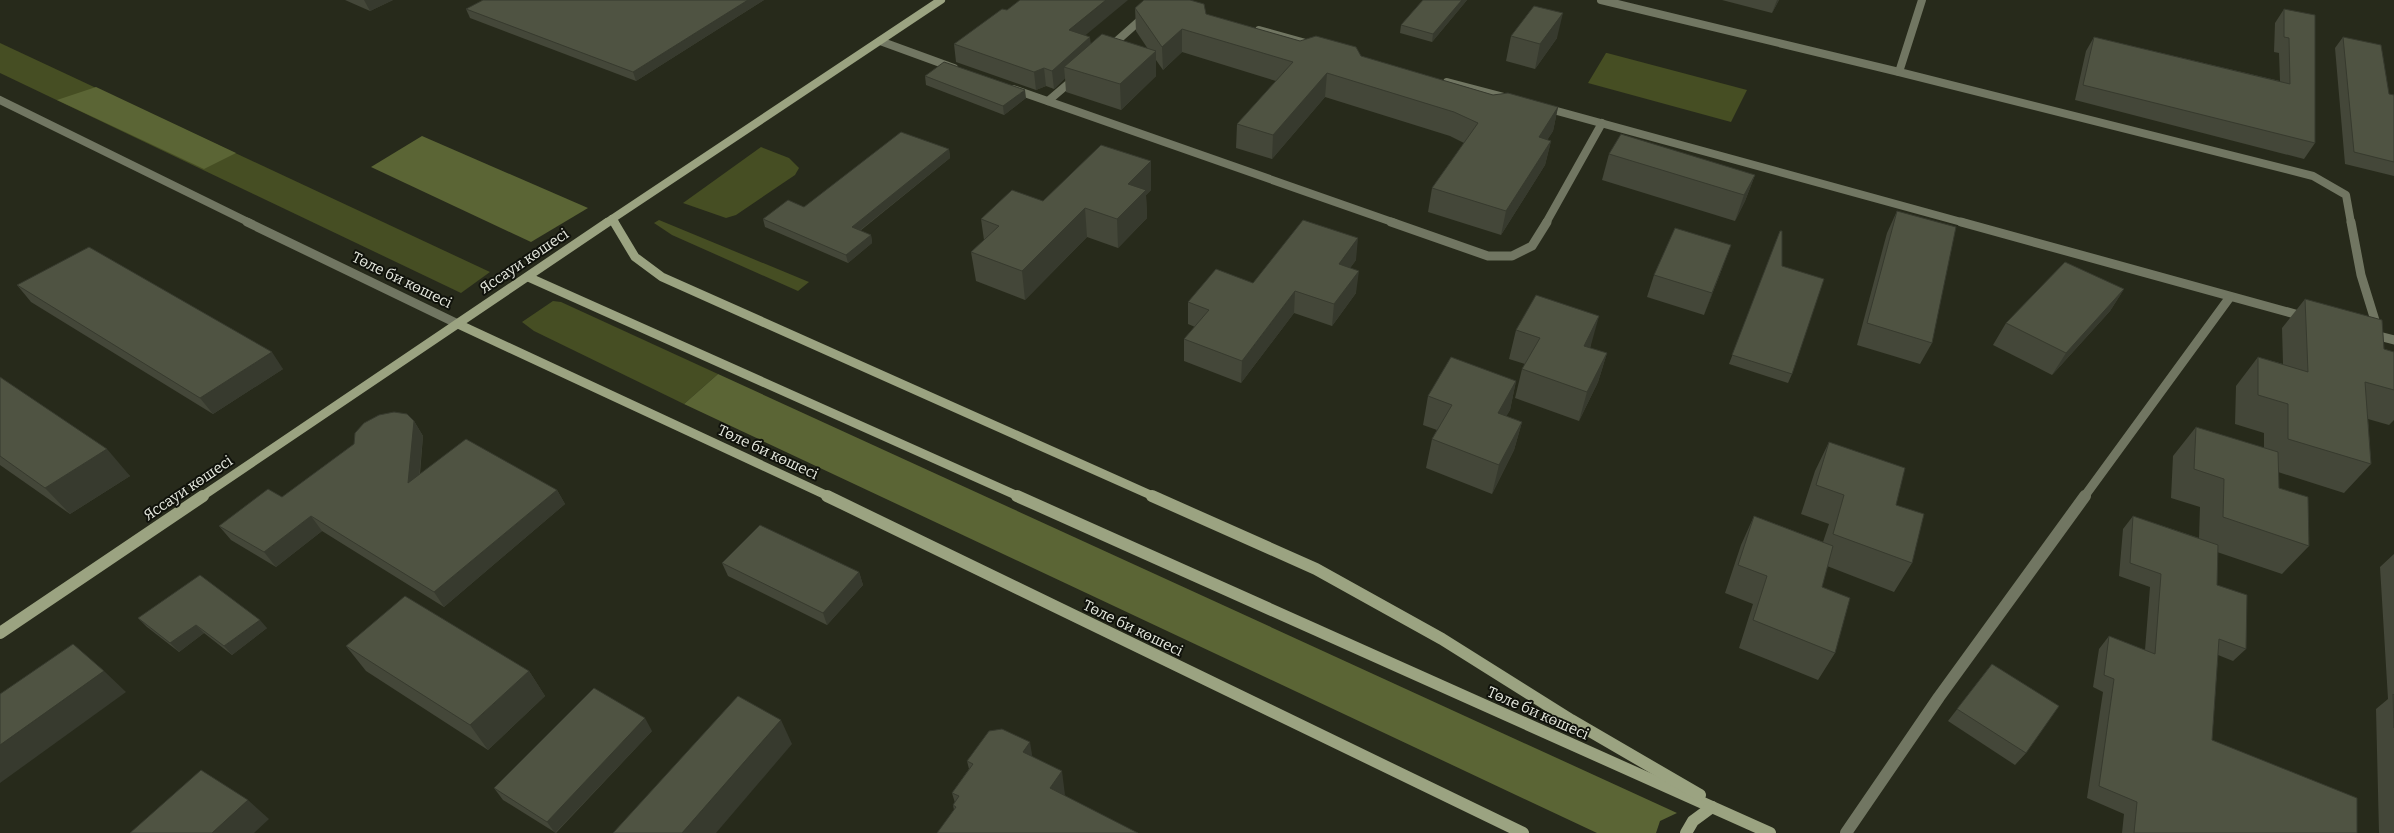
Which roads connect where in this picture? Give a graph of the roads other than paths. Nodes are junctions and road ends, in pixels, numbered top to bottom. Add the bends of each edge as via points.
1 (941, 0) edge
2 (1601, 0) edge
3 (1922, 0) edge
4 (1153, 8) edge
5 (1245, 26) edge
6 (880, 41) junction
7 (1321, 47) edge
8 (1103, 53) edge
9 (964, 71) edge
10 (1082, 72) edge
11 (1899, 72) junction
12 (1433, 78) edge
13 (1001, 84) edge
14 (0, 100) edge
15 (1048, 101) junction
16 (1518, 101) edge
17 (1538, 106) edge
18 (1602, 124) junction
19 (612, 220) junction
20 (528, 277) junction
21 (2230, 297) junction
22 (2315, 319) edge
23 (458, 324) junction
24 (2362, 331) edge
25 (2380, 336) junction
26 (2394, 340) edge
27 (0, 632) edge
28 (1712, 807) junction
29 (1746, 822) junction
30 (1523, 833) edge
31 (1686, 833) edge
32 (1770, 833) edge
33 (1846, 833) edge

1 - 6 main road, Яссауи көшесі
2 - 11 street
3 - 11 street
4 - 8 street
5 - 7 street
6 - 9 street
6 - 19 main road, Яссауи көшесі
10 - 15 street
11 - 25 street via 2314,176 2346,195 2362,275
12 - 16 street
13 - 15 street
14 - 23 street, Төле би көшесі
15 - 18 street via 1488,256 1512,256 1532,246
17 - 18 street
18 - 21 street
19 - 20 main road, Яссауи көшесі
19 - 29 main road via 635,257 662,277 1316,569 1442,638 1571,720
20 - 23 main road, Яссауи көшесі
20 - 28 main road, Төле би көшесі
21 - 22 street
21 - 33 street via 2009,598
23 - 27 main road, Яссауи көшесі
23 - 30 main road, Төле би көшесі via 799,482
24 - 25 street
25 - 26 street
28 - 29 main road, Төле би көшесі
28 - 31 main road via 1693,821
29 - 32 main road, Төле би көшесі

